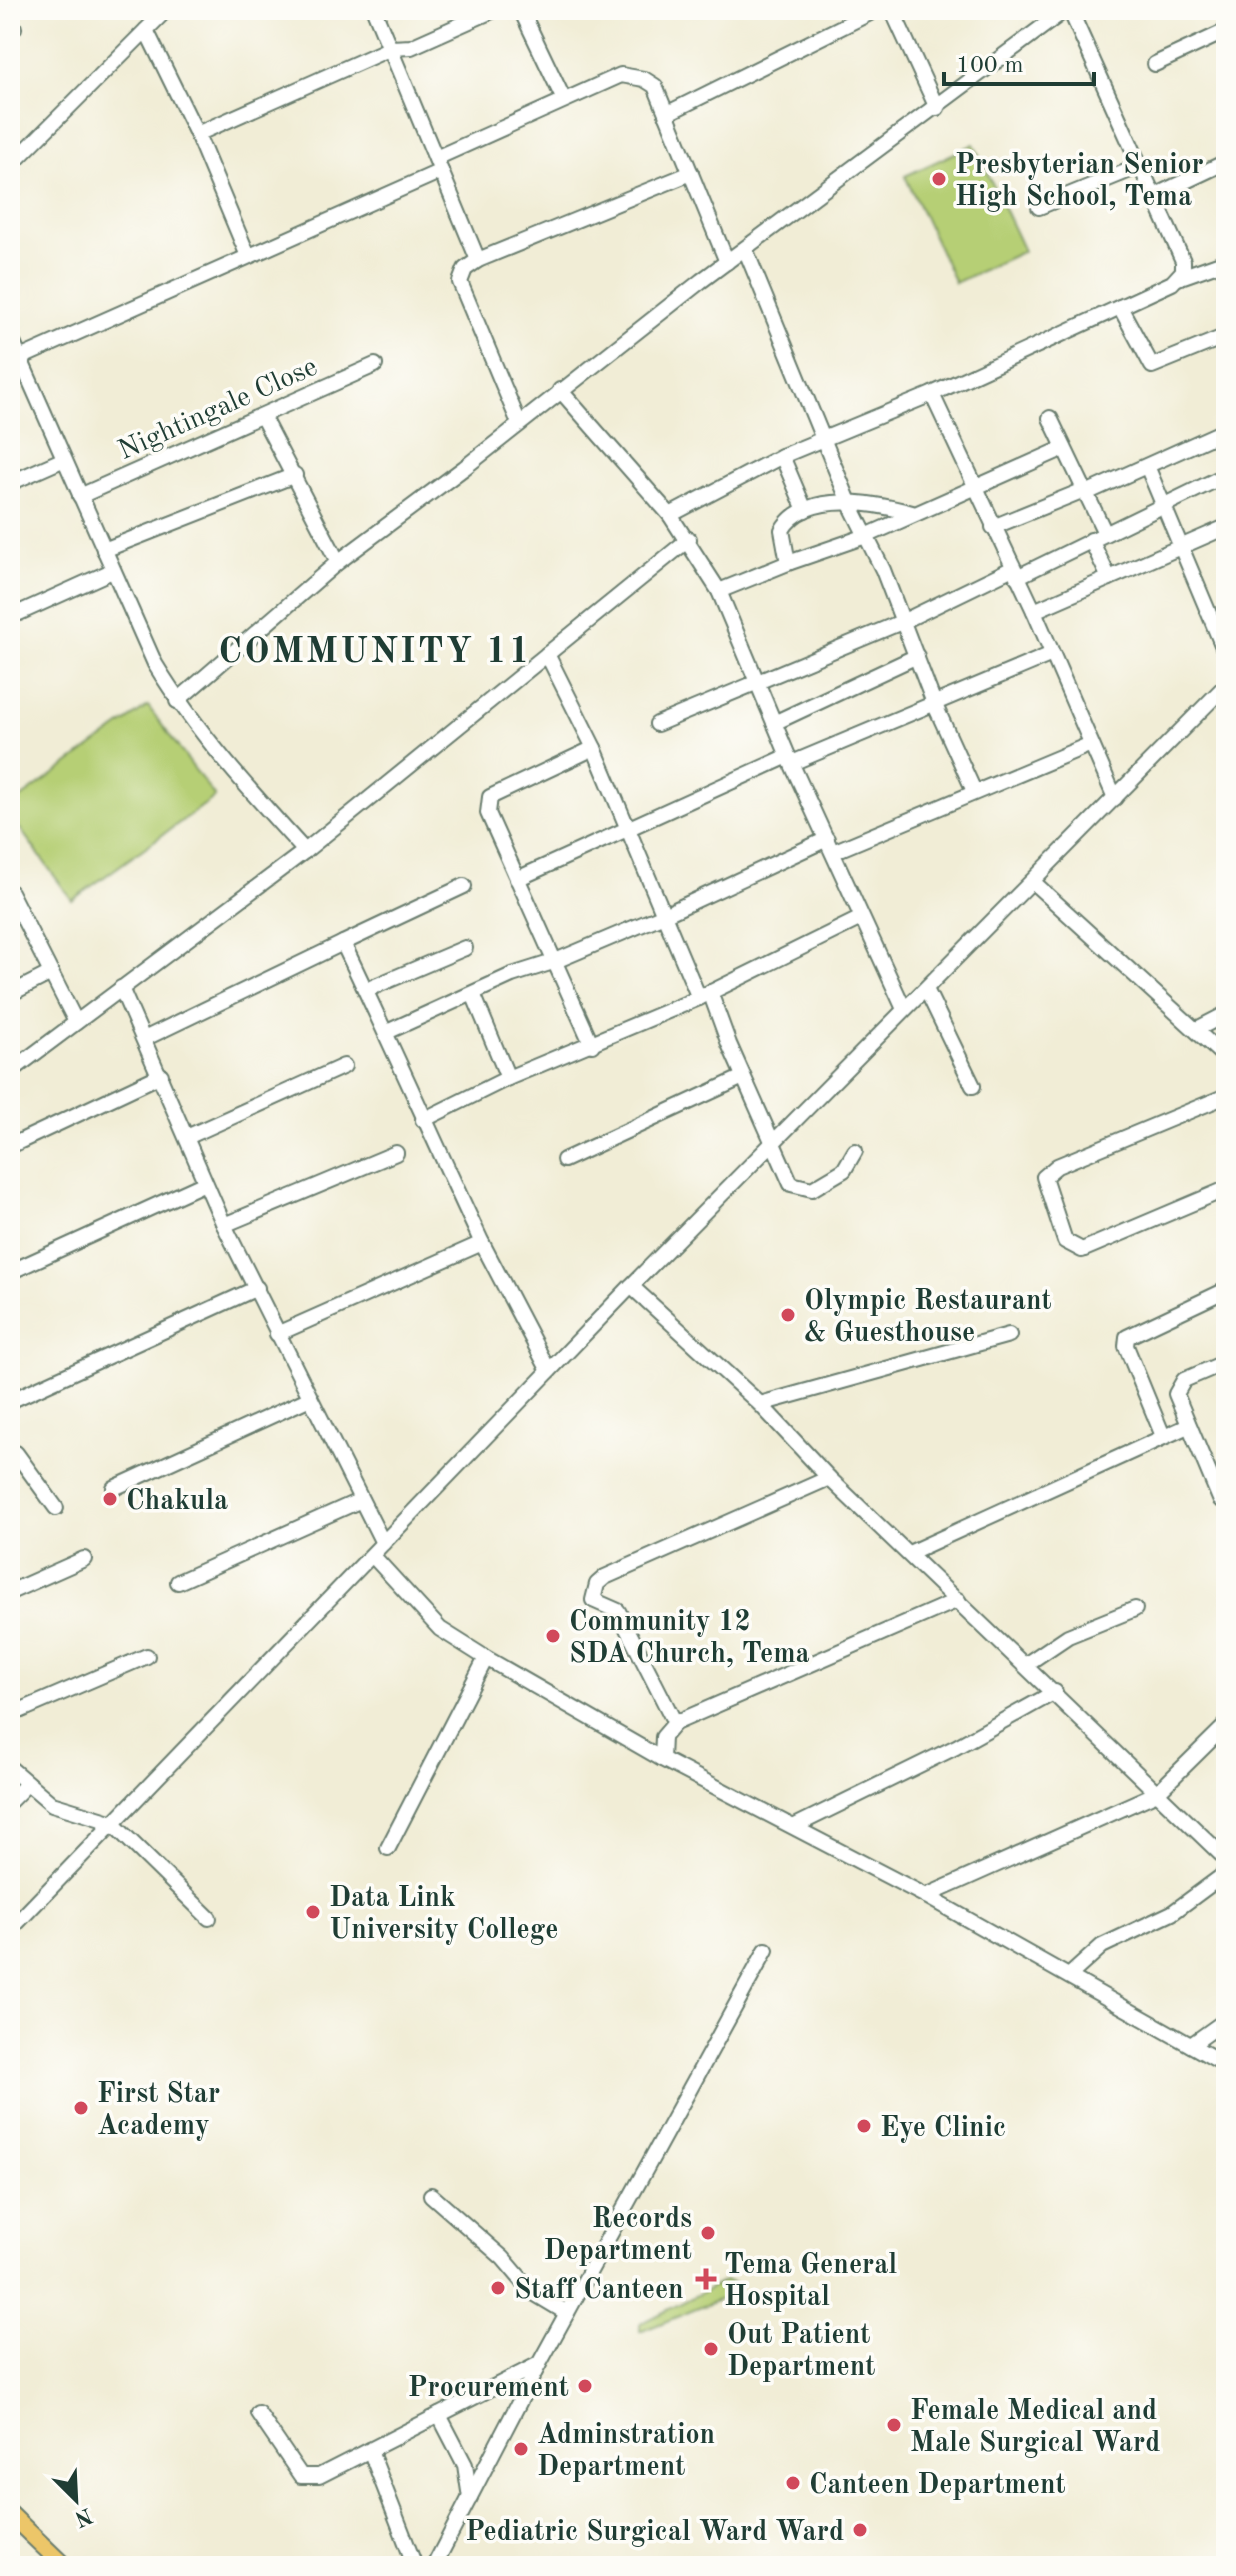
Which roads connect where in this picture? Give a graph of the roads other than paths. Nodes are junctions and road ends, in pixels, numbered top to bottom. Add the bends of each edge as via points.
1 (166, 10) edge
2 (374, 10) edge
3 (494, 10) edge
4 (521, 10) edge
5 (876, 10) edge
6 (892, 10) edge
7 (1067, 10) edge
8 (146, 30) junction
9 (1226, 31) edge
10 (391, 48) junction
11 (1155, 64) dead end
12 (563, 98) junction
13 (937, 108) junction
14 (666, 114) junction
15 (197, 134) junction
16 (1226, 162) edge
17 (439, 165) junction
18 (10, 166) edge
19 (1140, 166) junction
20 (691, 173) junction
21 (1154, 196) junction
22 (1039, 207) dead end
23 (746, 251) junction
24 (248, 256) junction
25 (478, 260) junction
26 (1226, 261) edge
27 (727, 262) junction
28 (1177, 278) junction
29 (1120, 307) junction
30 (10, 336) edge
31 (1226, 336) edge
32 (20, 358) junction
33 (375, 365) dead end
34 (560, 390) junction
35 (932, 394) junction
36 (262, 416) junction
37 (1050, 418) dead end
38 (519, 423) junction
39 (1226, 430) edge
40 (824, 441) junction
41 (1064, 448) junction
42 (782, 456) junction
43 (62, 460) junction
44 (1147, 466) junction
45 (295, 475) junction
46 (1226, 475) edge
47 (10, 483) edge
48 (974, 486) junction
49 (1085, 491) junction
50 (80, 496) junction
51 (849, 502) junction
52 (1163, 506) junction
53 (805, 510) junction
54 (912, 513) junction
55 (670, 515) junction
56 (993, 527) junction
57 (1226, 527) edge
58 (1105, 533) junction
59 (866, 536) junction
60 (689, 539) junction
61 (1091, 540) junction
62 (1183, 546) junction
63 (104, 550) junction
64 (338, 562) junction
65 (788, 563) junction
66 (112, 571) junction
67 (1015, 572) junction
68 (1109, 578) junction
69 (719, 591) junction
70 (1034, 611) junction
71 (10, 617) edge
72 (904, 621) junction
73 (547, 654) junction
74 (1052, 654) junction
75 (1226, 654) edge
76 (917, 656) junction
77 (756, 680) junction
78 (1226, 685) edge
79 (177, 701) junction
80 (934, 703) junction
81 (774, 723) junction
82 (657, 724) dead end
83 (1091, 744) junction
84 (594, 748) junction
85 (790, 759) junction
86 (974, 791) junction
87 (1115, 798) junction
88 (627, 830) junction
89 (830, 846) junction
90 (305, 851) junction
91 (517, 879) junction
92 (1033, 882) junction
93 (464, 886) dead end
94 (10, 892) edge
95 (664, 915) junction
96 (861, 918) junction
97 (343, 943) junction
98 (465, 948) dead end
99 (553, 962) junction
100 (51, 973) junction
101 (121, 988) junction
102 (926, 989) junction
103 (366, 990) junction
104 (10, 994) edge
105 (704, 995) junction
106 (474, 996) junction
107 (904, 1009) junction
108 (1226, 1014) edge
109 (76, 1022) junction
110 (1197, 1029) junction
111 (387, 1032) junction
112 (146, 1038) junction
113 (592, 1045) junction
114 (1226, 1058) edge
115 (344, 1066) dead end
116 (10, 1072) edge
117 (161, 1075) junction
118 (743, 1077) junction
119 (508, 1078) junction
120 (973, 1086) dead end
121 (1226, 1096) edge
122 (423, 1120) junction
123 (187, 1137) junction
124 (774, 1144) junction
125 (10, 1146) edge
126 (855, 1151) dead end
127 (396, 1153) dead end
128 (564, 1160) dead end
129 (205, 1183) junction
130 (1226, 1189) edge
131 (224, 1225) junction
132 (482, 1243) junction
133 (10, 1272) edge
134 (631, 1286) junction
135 (257, 1288) junction
136 (1226, 1290) edge
137 (277, 1334) junction
138 (1009, 1335) dead end
139 (1226, 1362) edge
140 (549, 1371) junction
141 (308, 1399) junction
142 (10, 1401) edge
143 (760, 1404) junction
144 (1188, 1426) junction
145 (1163, 1436) junction
146 (12, 1450) edge
147 (829, 1478) junction
148 (114, 1488) dead end
149 (1226, 1499) edge
150 (361, 1500) junction
151 (56, 1508) dead end
152 (383, 1543) junction
153 (909, 1553) junction
154 (373, 1556) junction
155 (84, 1559) dead end
156 (178, 1582) dead end
157 (10, 1592) edge
158 (958, 1600) junction
159 (1135, 1609) dead end
160 (147, 1656) dead end
161 (486, 1658) junction
162 (1025, 1665) junction
163 (1055, 1692) junction
164 (10, 1715) edge
165 (675, 1723) junction
166 (1226, 1725) edge
167 (662, 1759) junction
168 (10, 1768) edge
169 (27, 1784) junction
170 (1157, 1793) junction
171 (10, 1801) edge
172 (111, 1822) junction
173 (795, 1826) junction
174 (388, 1848) dead end
175 (1226, 1859) edge
176 (1226, 1873) edge
177 (926, 1896) junction
178 (209, 1918) dead end
179 (10, 1930) edge
180 (766, 1950) dead end
181 (1069, 1976) junction
182 (1226, 2020) edge
183 (1191, 2045) junction
184 (1226, 2065) edge
185 (431, 2195) dead end
186 (567, 2313) junction
187 (539, 2364) junction
188 (258, 2413) dead end
189 (439, 2415) junction
190 (370, 2450) junction
191 (470, 2498) junction
192 (10, 2514) edge
193 (64, 2566) edge
194 (415, 2566) edge
195 (434, 2566) edge

1 - 8 street
2 - 10 street
3 - 10 street via 411,47
4 - 12 street
5 - 14 street
6 - 13 street
7 - 13 street
7 - 19 street
8 - 15 street
8 - 18 street
9 - 11 street
10 - 15 street
10 - 17 street
12 - 14 street via 632,75 655,86
12 - 17 street
13 - 23 street
14 - 20 street
15 - 24 street
16 - 21 street
17 - 24 street
17 - 25 street
19 - 21 street
19 - 22 street
20 - 25 street
20 - 27 street
21 - 28 street via 1183,261
23 - 27 street
23 - 40 street
24 - 32 street
25 - 38 street via 465,269 460,282
26 - 28 street
27 - 34 street
28 - 29 street
29 - 31 street via 1152,366
29 - 35 street
30 - 32 street
32 - 43 street
33 - 36 street, Nightingale Close
34 - 38 street
34 - 55 street
35 - 40 street
35 - 48 street
36 - 45 street
36 - 50 street, Nightingale Close
37 - 41 street
38 - 64 street
39 - 44 street
40 - 42 street
40 - 51 street
41 - 48 street
41 - 49 street
42 - 53 street
42 - 55 street
43 - 47 street
43 - 50 street
44 - 49 street
44 - 52 street
45 - 63 street
45 - 64 street
46 - 52 street
48 - 54 street
48 - 56 street
49 - 56 street
49 - 58 street
50 - 63 street
51 - 53 street
51 - 54 street
51 - 59 street
52 - 58 street
52 - 62 street
53 - 65 street via 782,530
54 - 59 street
55 - 60 street
56 - 67 street
57 - 62 street
58 - 61 street
59 - 65 street
59 - 72 street
60 - 69 street
60 - 73 street
61 - 67 street
61 - 68 street
62 - 68 street
62 - 75 street
63 - 66 street
64 - 79 street
65 - 69 street
66 - 71 street
66 - 79 street
67 - 70 street
67 - 72 street
68 - 70 street
69 - 77 street
70 - 74 street
72 - 76 street
72 - 77 street
73 - 84 street
73 - 90 street
74 - 80 street
74 - 83 street
76 - 80 street
76 - 81 street
77 - 81 street
77 - 82 street
78 - 87 street
79 - 90 street
80 - 85 street
80 - 86 street
81 - 85 street
83 - 86 street
83 - 87 street
84 - 88 street
84 - 91 street via 490,797 488,813
85 - 88 street
85 - 89 street
86 - 89 street
87 - 92 street
88 - 91 street
88 - 95 street
89 - 95 street
89 - 96 street
90 - 101 street
91 - 99 street
92 - 102 street
92 - 110 street
93 - 97 street
94 - 100 street
95 - 99 street
95 - 105 street
96 - 105 street
96 - 107 street
97 - 103 street
97 - 112 street
98 - 103 street
99 - 106 street via 512,975
99 - 113 street
100 - 104 street
100 - 109 street
101 - 109 street
101 - 112 street
102 - 107 street
102 - 120 street
103 - 111 street
105 - 113 street
105 - 118 street
106 - 111 street
106 - 119 street
107 - 124 street
108 - 110 street
109 - 116 street
110 - 114 street
111 - 122 street
112 - 117 street
113 - 119 street
115 - 123 street
117 - 123 street
117 - 125 street
118 - 124 street
118 - 128 street
119 - 122 street
121 - 130 street via 1057,1166 1044,1177 1065,1241 1082,1250
122 - 132 street
123 - 129 street
124 - 126 street via 791,1184 812,1189 844,1170
124 - 134 street
127 - 131 street
129 - 131 street
129 - 133 street
131 - 135 street
132 - 137 street
132 - 140 street
134 - 140 street
134 - 143 street
135 - 137 street
135 - 142 street
136 - 145 street via 1127,1337 1126,1346
137 - 141 street
138 - 143 street
139 - 144 street via 1184,1380 1176,1394
140 - 152 street
141 - 148 street
141 - 150 street
143 - 147 street
144 - 145 street
144 - 149 street via 1220,1499
145 - 153 street
146 - 151 street
147 - 153 street
147 - 165 street via 597,1584 593,1600 618,1611
150 - 152 street
150 - 156 street
152 - 154 street
153 - 158 street
154 - 161 street via 440,1629
154 - 172 street
155 - 157 street
158 - 162 street
158 - 165 street
159 - 162 street via 1068,1636
160 - 164 street
161 - 167 street
161 - 174 street
162 - 163 street
163 - 170 street
163 - 173 street
165 - 167 street via 663,1737
166 - 170 street
167 - 173 street
168 - 169 street
169 - 171 street
169 - 172 street via 52,1804
170 - 175 street
170 - 177 street
172 - 178 street
172 - 179 street
173 - 177 street
176 - 181 street via 1172,1913 1102,1946
177 - 181 street
180 - 186 street
181 - 183 street
182 - 183 street
183 - 184 street
185 - 186 street via 503,2258 532,2292
186 - 187 street
187 - 189 street
187 - 191 street
188 - 190 street via 301,2476 319,2476
189 - 190 street
189 - 191 street via 465,2465
190 - 194 street
191 - 195 street
192 - 193 main road

